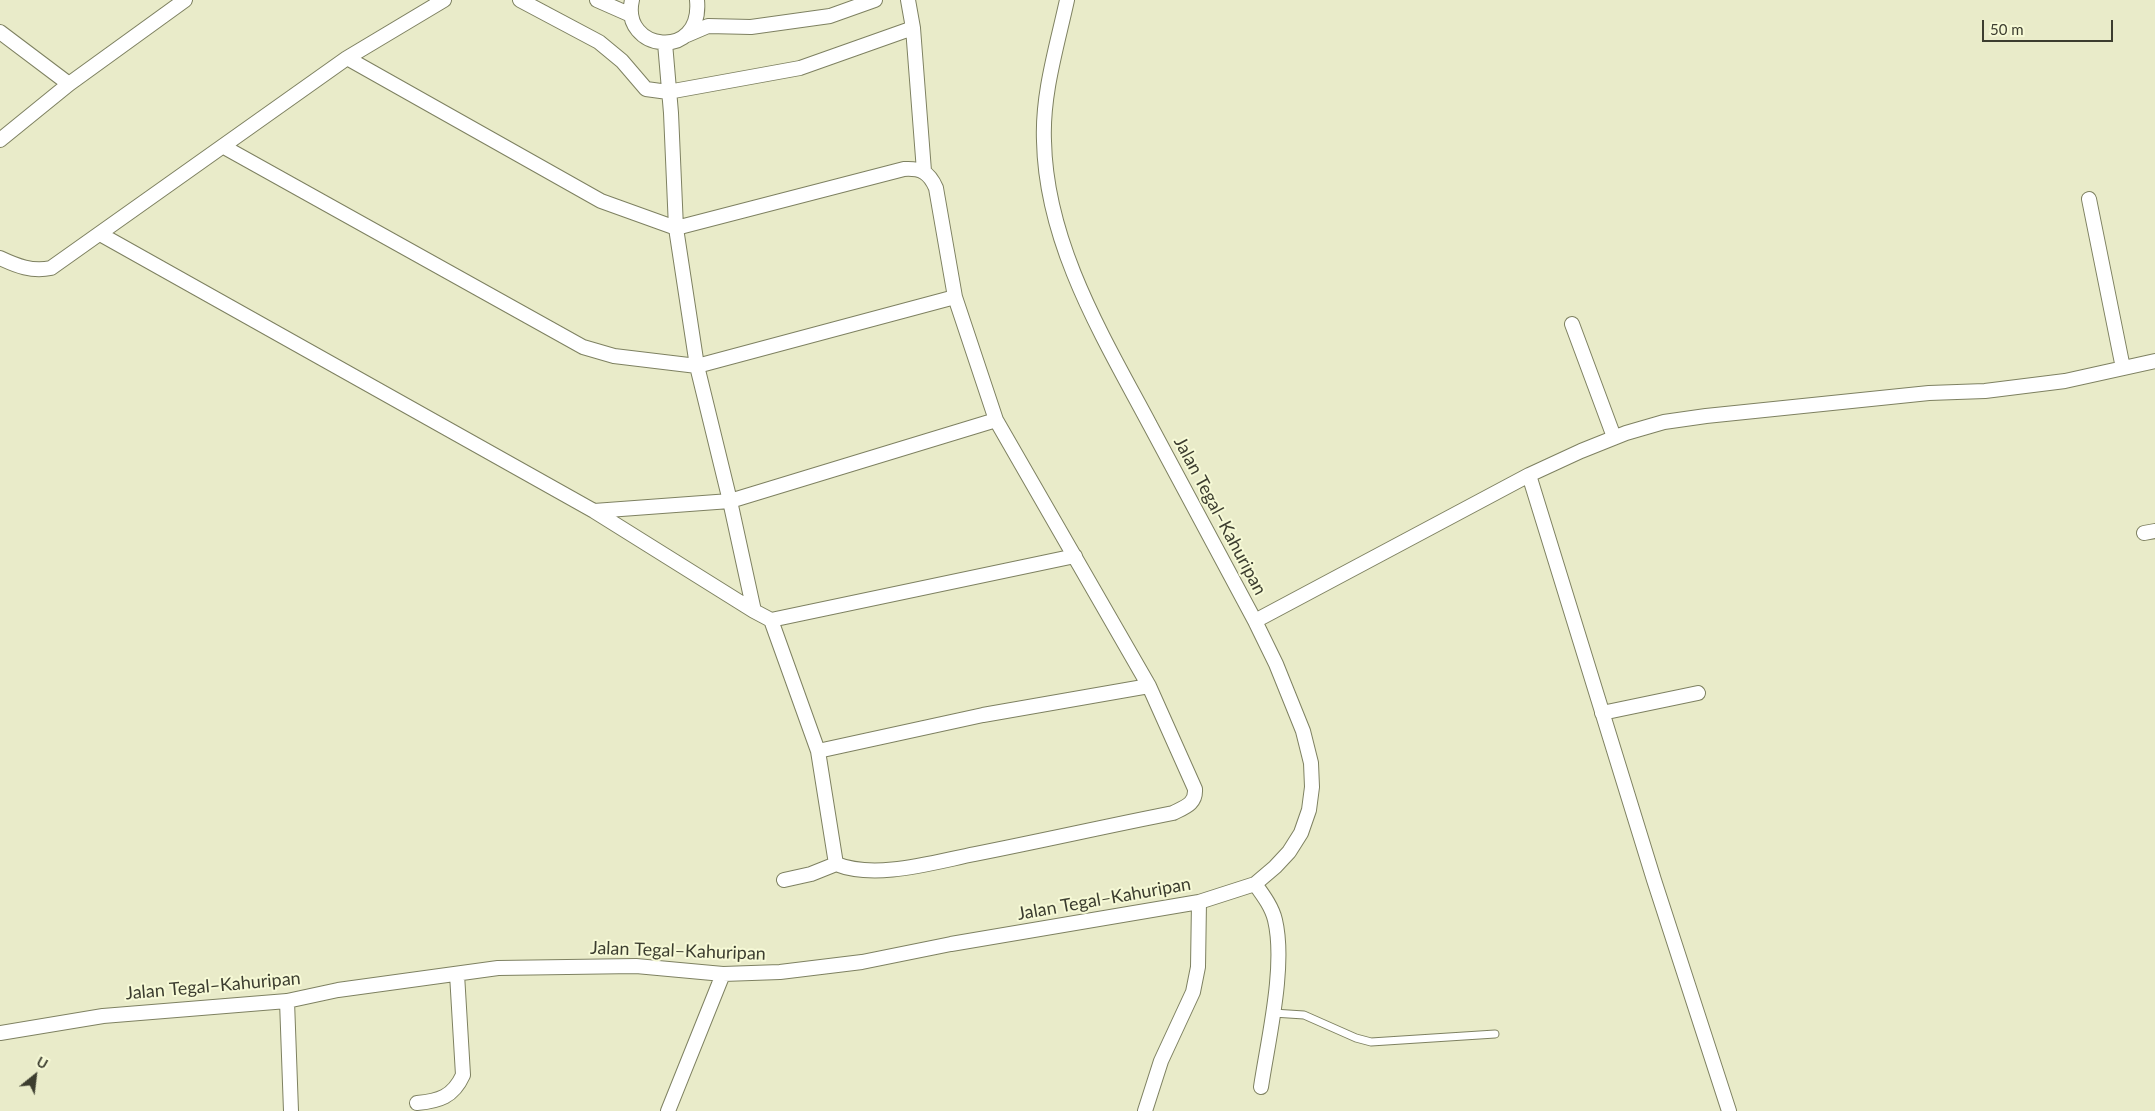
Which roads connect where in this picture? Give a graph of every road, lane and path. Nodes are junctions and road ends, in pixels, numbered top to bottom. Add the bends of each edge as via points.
1 (185, 0) edge
2 (444, 0) edge
3 (520, 0) edge
4 (597, 0) edge
5 (632, 0) edge
6 (697, 0) edge
7 (875, 0) edge
8 (908, 0) edge
9 (1067, 0) edge
10 (631, 15) junction
11 (913, 28) junction
12 (0, 32) edge
13 (687, 35) junction
14 (665, 43) junction
15 (347, 58) junction
16 (69, 84) junction
17 (668, 92) junction
18 (0, 140) edge
19 (224, 147) junction
20 (924, 171) junction
21 (2089, 199) dead end
22 (676, 228) junction
23 (100, 234) junction
24 (0, 258) edge
25 (955, 298) junction
26 (1572, 324) dead end
27 (2155, 361) edge
28 (697, 366) junction
29 (2123, 368) junction
30 (996, 420) junction
31 (1614, 437) junction
32 (1529, 475) junction
33 (730, 501) junction
34 (594, 511) junction
35 (1075, 556) junction
36 (754, 611) junction
37 (771, 620) junction
38 (1255, 621) junction
39 (1149, 686) junction
40 (1698, 692) dead end
41 (1602, 713) junction
42 (818, 751) junction
43 (836, 864) junction
44 (784, 880) dead end
45 (1255, 884) junction
46 (1198, 902) junction
47 (457, 974) junction
48 (723, 974) junction
49 (287, 1001) junction
50 (1272, 1013) junction
51 (0, 1033) edge
52 (1495, 1034) dead end
53 (1261, 1087) dead end
54 (417, 1103) dead end
55 (291, 1111) edge
56 (668, 1111) edge
57 (1145, 1111) edge
58 (1729, 1111) edge

1 - 16 street
2 - 15 street
3 - 17 street via 599,42 622,61 646,89
4 - 10 street
5 - 10 street
6 - 13 street via 695,24
7 - 13 street via 830,16 751,27 708,26
8 - 11 street
9 - 38 street, Jalan Tegal–Kahuripan via 1044,131 1055,216 1072,270 1096,325
10 - 14 street via 643,36
11 - 17 street via 800,68
11 - 20 street
12 - 16 street
13 - 14 street
14 - 17 street
15 - 19 street
15 - 22 street via 601,201
16 - 18 street
17 - 22 street
19 - 23 street
19 - 28 street via 583,347 614,356
20 - 22 street via 904,169
20 - 25 street via 936,188
21 - 29 street
22 - 28 street
23 - 24 street via 51,268 28,269
23 - 34 street
25 - 28 street
25 - 30 street
26 - 31 street
27 - 29 street
28 - 33 street
29 - 31 street via 2065,381 1986,391 1935,393 1706,416 1664,422
30 - 33 street
30 - 35 street
31 - 32 street
32 - 38 street
32 - 41 street
33 - 34 street
33 - 36 street
34 - 36 street
35 - 37 street
35 - 39 street
36 - 37 street
37 - 42 street
38 - 45 street, Jalan Tegal–Kahuripan via 1303,731 1311,763 1312,788 1301,833 1289,852
39 - 42 street via 983,715
39 - 43 street via 1195,789 1194,801 1188,806 1173,813 1045,841 910,866 857,870
40 - 41 street
41 - 58 street
42 - 43 street
43 - 44 street
45 - 46 street, Jalan Tegal–Kahuripan
45 - 50 street via 1275,918 1278,938 1279,966
46 - 48 street, Jalan Tegal–Kahuripan via 862,962 780,972
46 - 57 street via 1198,967 1193,992 1161,1061
47 - 48 street, Jalan Tegal–Kahuripan via 498,968 636,966
47 - 49 street, Jalan Tegal–Kahuripan via 338,990
47 - 54 street via 463,1075 450,1093 436,1102
48 - 56 street
49 - 51 street, Jalan Tegal–Kahuripan via 104,1016
49 - 55 street
50 - 52 lane via 1304,1015 1371,1042
50 - 53 street

